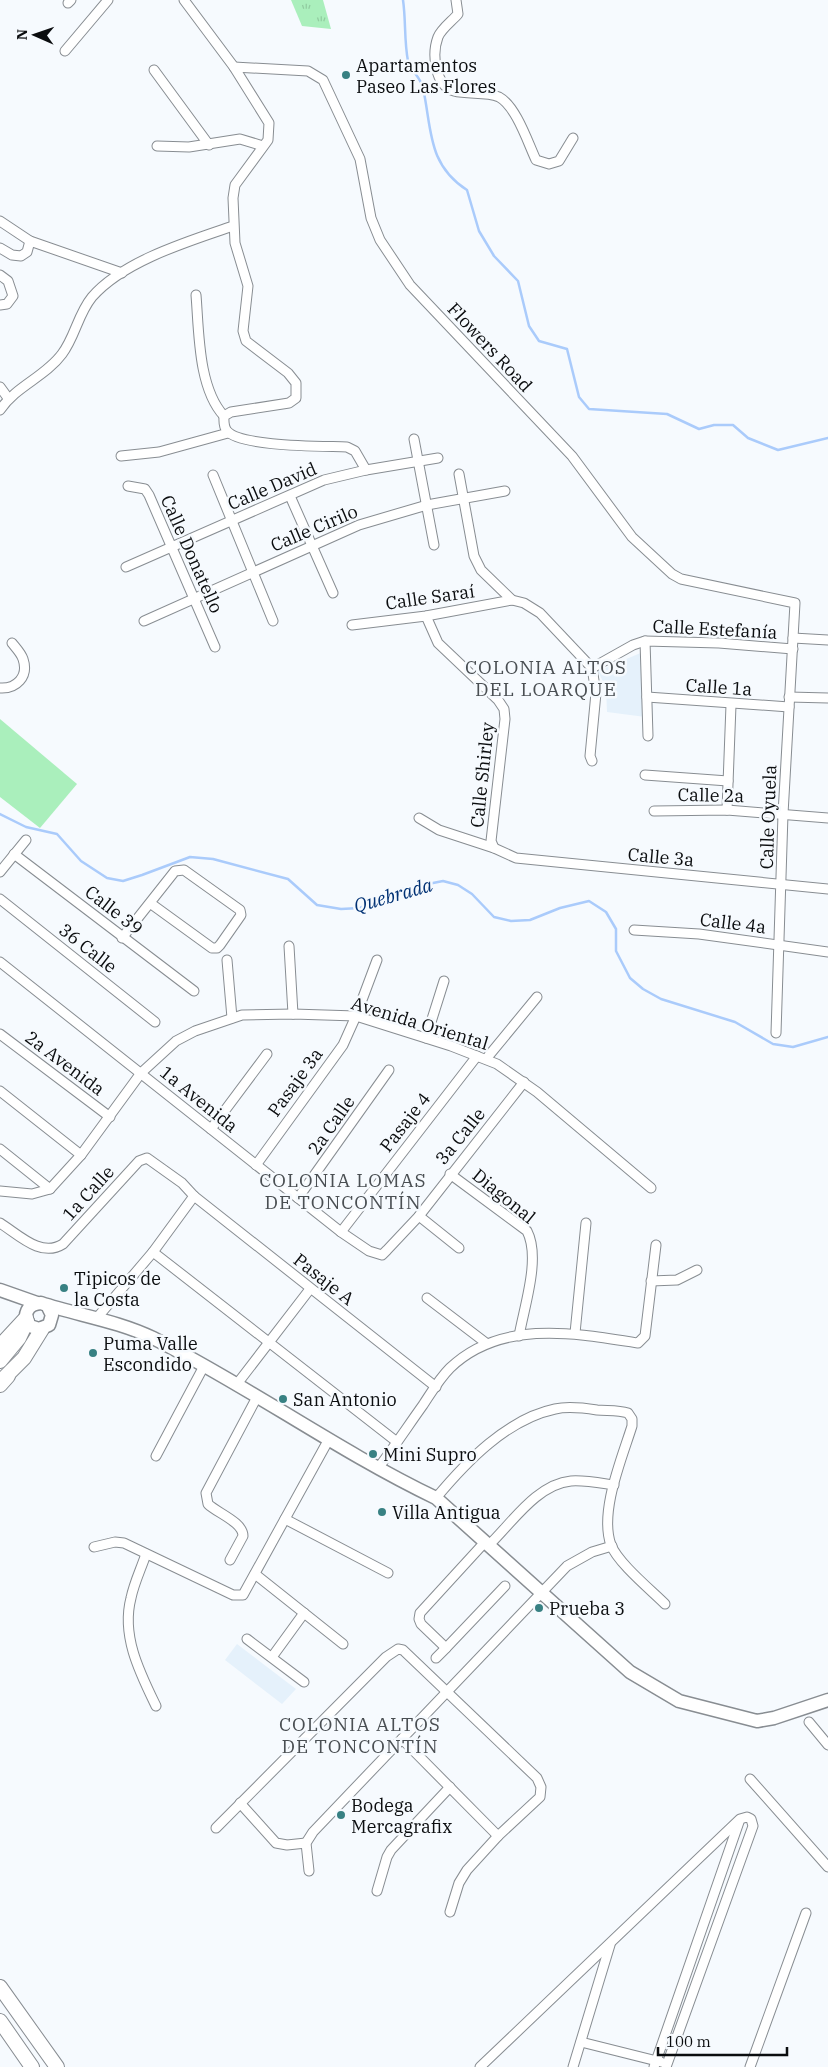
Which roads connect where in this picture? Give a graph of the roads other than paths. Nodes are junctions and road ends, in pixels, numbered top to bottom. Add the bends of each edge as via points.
1 (108, 0) edge
2 (184, 0) edge
3 (456, 0) edge
4 (65, 51) dead end
5 (234, 67) junction
6 (154, 70) dead end
7 (573, 138) dead end
8 (209, 145) junction
9 (157, 146) dead end
10 (263, 146) junction
11 (0, 221) edge
12 (233, 226) junction
13 (30, 241) junction
14 (0, 248) edge
15 (122, 274) junction
16 (0, 275) edge
17 (196, 295) dead end
18 (0, 305) edge
19 (0, 386) edge
20 (8, 398) junction
21 (0, 410) edge
22 (224, 416) junction
23 (228, 432) junction
24 (414, 439) dead end
25 (121, 456) dead end
26 (438, 458) dead end
27 (419, 462) junction
28 (366, 470) junction
29 (459, 474) dead end
30 (213, 475) dead end
31 (128, 486) dead end
32 (505, 491) dead end
33 (290, 496) junction
34 (463, 500) junction
35 (427, 505) junction
36 (231, 521) junction
37 (434, 545) dead end
38 (312, 546) junction
39 (172, 548) junction
40 (126, 567) dead end
41 (252, 573) junction
42 (332, 593) dead end
43 (194, 598) junction
44 (512, 600) junction
45 (795, 603) joint
46 (426, 616) junction
47 (144, 621) dead end
48 (273, 621) dead end
49 (352, 625) dead end
50 (793, 638) junction
51 (828, 640) edge
52 (645, 641) junction
53 (12, 643) dead end
54 (215, 647) dead end
55 (793, 649) junction
56 (592, 668) junction
57 (0, 688) edge
58 (790, 696) junction
59 (648, 698) junction
60 (828, 698) edge
61 (731, 705) junction
62 (789, 707) junction
63 (648, 736) dead end
64 (592, 761) dead end
65 (645, 775) dead end
66 (728, 781) junction
67 (727, 810) junction
68 (654, 811) dead end
69 (783, 814) junction
70 (419, 818) dead end
71 (828, 818) edge
72 (26, 840) dead end
73 (494, 848) junction
74 (14, 854) junction
75 (0, 872) edge
76 (782, 884) junction
77 (828, 889) edge
78 (0, 899) edge
79 (150, 903) junction
80 (634, 930) dead end
81 (122, 938) junction
82 (780, 945) junction
83 (289, 946) dead end
84 (828, 952) edge
85 (227, 960) dead end
86 (377, 960) dead end
87 (1, 965) edge
88 (444, 981) dead end
89 (194, 992) dead end
90 (537, 997) dead end
91 (293, 1014) junction
92 (356, 1016) junction
93 (232, 1018) junction
94 (155, 1022) dead end
95 (776, 1033) dead end
96 (0, 1034) edge
97 (426, 1038) junction
98 (267, 1054) dead end
99 (477, 1056) junction
100 (486, 1059) junction
101 (389, 1070) dead end
102 (141, 1073) junction
103 (524, 1082) junction
104 (0, 1091) edge
105 (110, 1117) junction
106 (211, 1129) junction
107 (0, 1149) edge
108 (81, 1155) junction
109 (256, 1165) junction
110 (450, 1174) junction
111 (652, 1188) dead end
112 (50, 1189) junction
113 (0, 1192) edge
114 (194, 1196) junction
115 (298, 1198) junction
116 (419, 1216) junction
117 (0, 1223) edge
118 (586, 1223) dead end
119 (341, 1232) junction
120 (656, 1245) dead end
121 (458, 1248) dead end
122 (153, 1252) junction
123 (382, 1255) joint
124 (696, 1270) dead end
125 (651, 1281) junction
126 (310, 1290) junction
127 (1, 1291) edge
128 (427, 1298) dead end
129 (42, 1305) junction
130 (83, 1317) junction
131 (26, 1318) junction
132 (96, 1319) junction
133 (46, 1327) junction
134 (575, 1333) junction
135 (519, 1336) junction
136 (269, 1341) junction
137 (486, 1343) junction
138 (0, 1346) edge
139 (0, 1361) edge
140 (204, 1366) junction
141 (3, 1381) edge
142 (237, 1384) junction
143 (436, 1387) junction
144 (257, 1397) junction
145 (329, 1439) junction
146 (397, 1442) junction
147 (156, 1456) dead end
148 (379, 1467) junction
149 (614, 1486) junction
150 (436, 1498) junction
151 (285, 1519) junction
152 (487, 1544) junction
153 (612, 1546) junction
154 (94, 1547) dead end
155 (146, 1554) junction
156 (230, 1560) dead end
157 (388, 1573) dead end
158 (255, 1574) junction
159 (505, 1586) dead end
160 (542, 1594) junction
161 (665, 1604) dead end
162 (304, 1613) junction
163 (247, 1639) dead end
164 (343, 1644) dead end
165 (446, 1648) junction
166 (272, 1657) junction
167 (436, 1658) dead end
168 (304, 1682) dead end
169 (448, 1692) junction
170 (828, 1700) edge
171 (156, 1706) dead end
172 (809, 1722) dead end
173 (402, 1740) junction
174 (828, 1745) edge
175 (750, 1779) dead end
176 (450, 1787) junction
177 (240, 1804) junction
178 (740, 1819) junction
179 (216, 1828) dead end
180 (498, 1836) junction
181 (306, 1843) junction
182 (828, 1867) edge
183 (308, 1871) dead end
184 (377, 1891) dead end
185 (450, 1912) dead end
186 (806, 1913) dead end
187 (610, 1943) junction
188 (0, 1987) edge
189 (0, 2021) edge
190 (581, 2042) junction
191 (655, 2064) edge
192 (667, 2065) edge
193 (32, 2067) edge
194 (56, 2067) edge
195 (480, 2067) edge
196 (573, 2067) edge
197 (750, 2067) edge

1 - 4 street
2 - 5 street
3 - 7 street via 458,14 439,35 435,52 443,85 453,91 499,97 510,106 536,160 548,164 559,161
5 - 10 street via 269,123 268,140
5 - 45 street, Flowers Road via 308,71 323,80 360,159 371,218 380,240 407,280 572,456 632,537 681,579
6 - 8 street
8 - 9 street
8 - 10 street via 240,139
10 - 12 street via 235,185
11 - 13 street
12 - 15 street via 165,250
12 - 22 street via 248,286 243,337 288,373 297,390 296,398 289,403 231,412
13 - 14 street via 27,252 21,256
13 - 15 street
15 - 20 street via 104,285 83,310 62,354
16 - 18 street via 8,280 13,296 7,304
17 - 22 street via 200,355 214,400
19 - 20 street
20 - 21 street
22 - 23 street
23 - 25 street via 159,452
23 - 28 street via 254,442 347,447 355,451
24 - 27 street
26 - 27 street, Calle David
27 - 28 street, Calle David
27 - 35 street
28 - 33 street, Calle David via 324,480
29 - 34 street
30 - 36 street
31 - 39 street, Calle Donatello via 145,489
32 - 34 street, Calle Cirilo
33 - 36 street, Calle David
33 - 38 street
34 - 35 street, Calle Cirilo
34 - 44 street via 474,556 481,570
35 - 37 street
35 - 38 street, Calle Cirilo via 358,525
36 - 39 street, Calle David
36 - 41 street
38 - 41 street, Calle Cirilo
38 - 42 street
39 - 40 street, Calle David
39 - 43 street, Calle Donatello
41 - 43 street, Calle Cirilo
41 - 48 street
43 - 47 street, Calle Cirilo
43 - 54 street, Calle Donatello
44 - 46 street, Calle Saraí
44 - 56 street via 524,603 540,614
45 - 50 street, Calle Oyuela
46 - 49 street, Calle Saraí
46 - 73 street, Calle Shirley via 438,643 498,700 504,710 491,841
50 - 51 street, Calle Estefanía
50 - 55 street, Calle Oyuela
52 - 55 street, Calle Estefanía
52 - 56 street, Calle Estefanía
52 - 59 street
53 - 57 street via 23,659 23,676 11,688
55 - 58 street, Calle Oyuela
56 - 64 street via 596,693
58 - 60 street
58 - 62 street, Calle Oyuela
59 - 61 street, Calle 1a
59 - 63 street
61 - 62 street, Calle 1a
61 - 66 street
62 - 69 street, Calle Oyuela
65 - 66 street
66 - 67 street
67 - 68 street, Calle 2a
67 - 69 street, Calle 2a
69 - 71 street, Calle 2a
69 - 76 street, Calle Oyuela
70 - 73 street, Calle 3a via 453,836
72 - 74 street
73 - 76 street, Calle 3a via 516,858
74 - 75 street
74 - 81 street, Calle 39
76 - 77 street, Calle 3a
76 - 82 street, Calle Oyuela
78 - 94 street, 36 Calle
79 - 79 street via 175,872 184,870 240,910 239,921 217,948 212,948
79 - 81 street
80 - 82 street, Calle 4a via 699,934
81 - 89 street, Calle 39
82 - 84 street, Calle 4a
82 - 95 street, Calle Oyuela
83 - 91 street
85 - 93 street
86 - 92 street, Pasaje 3a
87 - 102 street, 1a Avenida
88 - 97 street
90 - 100 street
91 - 92 street, Avenida Oriental
91 - 93 street, Avenida Oriental
92 - 97 street, Avenida Oriental
92 - 109 street, Pasaje 3a via 343,1044
93 - 102 street, Avenida Oriental via 176,1041
96 - 105 street, 2a Avenida
97 - 99 street, Avenida Oriental
98 - 106 street
99 - 100 street, Avenida Oriental
99 - 119 street, Pasaje 4
100 - 103 street, Avenida Oriental
101 - 115 street, 2a Calle
102 - 105 street, Avenida Oriental
102 - 106 street, 1a Avenida
103 - 110 street, 3a Calle
103 - 111 street, Avenida Oriental
104 - 108 street
105 - 108 street, Avenida Oriental
106 - 109 street, 1a Avenida
107 - 112 street
108 - 112 street, Avenida Oriental
109 - 115 street, 1a Avenida
110 - 116 street, 3a Calle
110 - 135 street, Diagonal via 527,1231 532,1240 532,1264
112 - 113 street via 32,1194
114 - 117 street, 1a Calle via 182,1183 147,1158 142,1158 64,1244 55,1249 39,1248
114 - 122 street
114 - 126 street, Pasaje A
115 - 119 street, 1a Avenida
116 - 121 street
116 - 123 street, 3a Calle
118 - 134 street
119 - 123 street, 1a Avenida via 369,1251
120 - 125 street
122 - 132 street
122 - 136 street
124 - 125 street via 677,1280
125 - 134 street via 642,1341
126 - 136 street
126 - 143 street, Pasaje A
127 - 129 main road
127 - 131 main road
128 - 137 street
129 - 130 main road
129 - 131 main road via 30,1307
129 - 133 main road via 52,1315
130 - 132 main road
130 - 133 main road
131 - 133 main road via 33,1328
131 - 138 main road
131 - 139 main road via 19,1338
132 - 140 main road via 151,1338
133 - 141 main road
134 - 135 street
135 - 137 street
136 - 142 street
136 - 146 street
137 - 143 street via 448,1370
140 - 142 main road
140 - 147 street
142 - 144 main road
143 - 146 street
144 - 145 main road
144 - 156 street via 206,1493 208,1504 243,1531
145 - 148 main road
145 - 151 street
146 - 148 street
148 - 150 main road
149 - 150 street via 632,1426 630,1416 623,1412 556,1408 514,1425
149 - 152 street via 569,1481 552,1487
149 - 153 street via 609,1515
150 - 152 main road
151 - 157 street
151 - 158 street
152 - 160 main road
152 - 165 street via 420,1613 418,1619 421,1624
153 - 160 street via 577,1559
153 - 161 street via 630,1570
154 - 155 street via 124,1543
155 - 158 street via 237,1596 246,1593
155 - 171 street via 131,1598 129,1630 138,1669
158 - 162 street
159 - 165 street
160 - 169 street
160 - 170 main road via 630,1672 679,1701 756,1721
162 - 164 street
162 - 166 street
163 - 166 street
165 - 167 street
166 - 168 street
169 - 173 street
169 - 177 street via 407,1653 394,1650
169 - 180 street via 537,1778 541,1787 540,1797
172 - 174 street
173 - 176 street
173 - 181 street
175 - 182 street
176 - 180 street
176 - 184 street via 387,1857
177 - 179 street
177 - 181 street via 276,1843
178 - 187 street
178 - 191 street
178 - 192 street via 751,1819 753,1826
180 - 185 street via 459,1883
181 - 183 street
186 - 197 street
187 - 190 street
187 - 195 street
188 - 194 main road
189 - 193 main road
190 - 191 street
190 - 196 street
191 - 192 street

